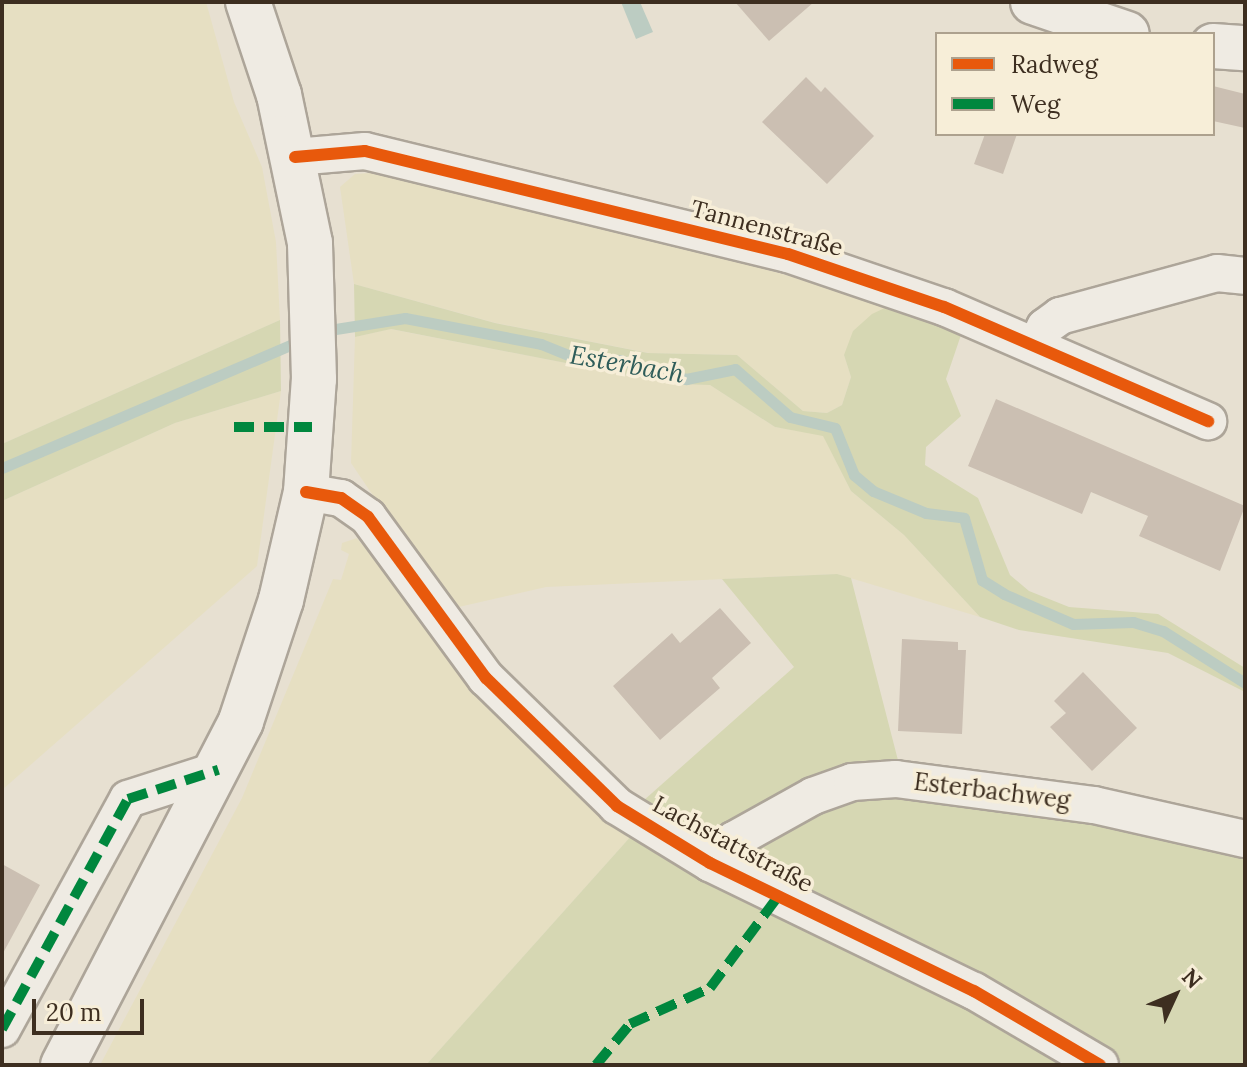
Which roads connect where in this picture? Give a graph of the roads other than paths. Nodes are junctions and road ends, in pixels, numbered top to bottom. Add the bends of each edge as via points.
1 (248, 2) edge
2 (1033, 2) edge
3 (1121, 32) edge
4 (1215, 46) edge
5 (1245, 48) edge
6 (295, 157) junction
7 (1245, 276) edge
8 (1037, 343) junction
9 (1208, 421) dead end
10 (306, 492) junction
11 (218, 770) junction
12 (1245, 839) edge
13 (710, 863) junction
14 (2, 1029) edge
15 (63, 1065) edge
16 (1100, 1065) edge

1 - 6 main road
2 - 3 main road
4 - 5 main road
6 - 8 street, Tannenstraße via 365,151 788,254
6 - 10 main road via 315,299
7 - 8 street via 1217,273 1060,316 1045,327
8 - 9 street, Tannenstraße
10 - 11 main road via 264,658
10 - 13 street, Lachstattstraße via 341,498 368,517 486,678 559,756 617,806
11 - 14 street via 128,799
11 - 15 main road
12 - 13 street, Esterbachweg via 1094,805 896,779 852,782 813,796 734,840
13 - 16 street, Lachstattstraße via 961,984

